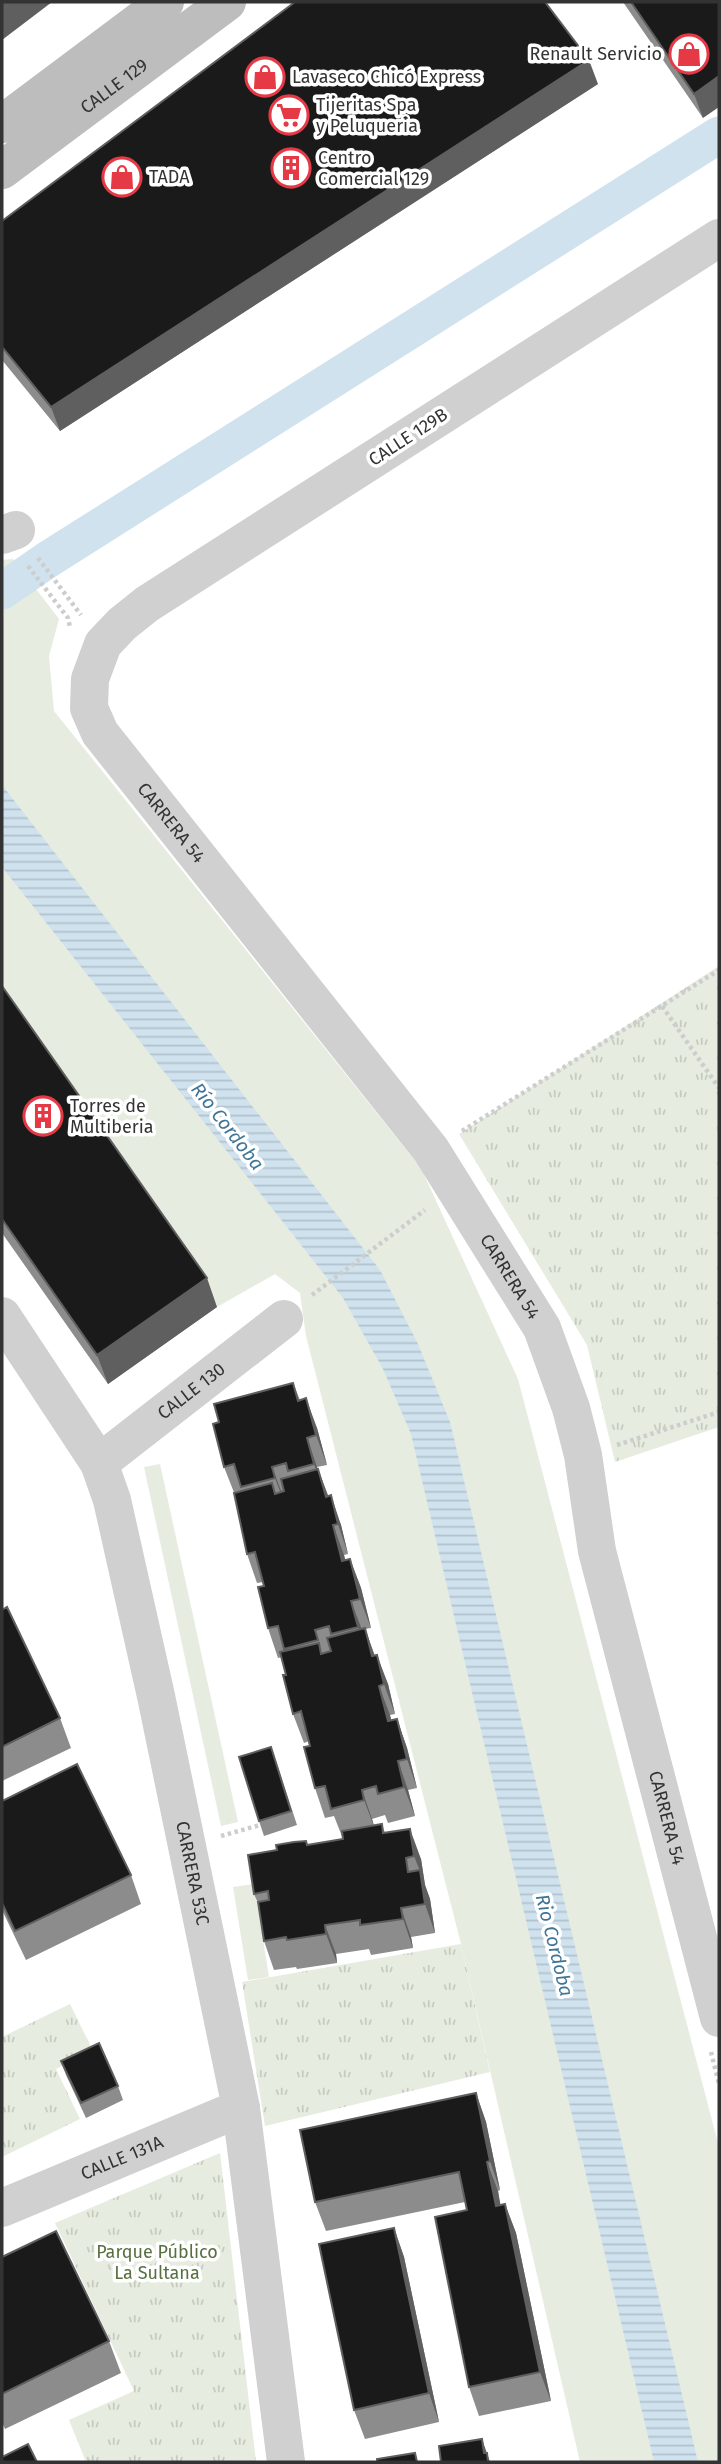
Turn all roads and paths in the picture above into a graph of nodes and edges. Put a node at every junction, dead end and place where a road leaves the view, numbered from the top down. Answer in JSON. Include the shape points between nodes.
{"nodes":[{"id":1,"x":165,"y":2,"type":"edge"},
{"id":2,"x":227,"y":2,"type":"edge"},
{"id":3,"x":2,"y":124,"type":"edge"},
{"id":4,"x":2,"y":170,"type":"edge"},
{"id":5,"x":719,"y":238,"type":"edge"},
{"id":6,"x":17,"y":542,"type":"edge"},
{"id":7,"x":77,"y":610,"type":"dead end"},
{"id":8,"x":85,"y":639,"type":"junction"},
{"id":9,"x":719,"y":970,"type":"edge"},
{"id":10,"x":662,"y":1006,"type":"junction"},
{"id":11,"x":719,"y":1088,"type":"edge"},
{"id":12,"x":431,"y":1150,"type":"junction"},
{"id":13,"x":396,"y":1232,"type":"dead end"},
{"id":14,"x":298,"y":1307,"type":"joint"},
{"id":15,"x":2,"y":1316,"type":"edge"},
{"id":16,"x":719,"y":1412,"type":"edge"},
{"id":17,"x":583,"y":1455,"type":"junction"},
{"id":18,"x":99,"y":1463,"type":"junction"},
{"id":19,"x":714,"y":2033,"type":"edge"},
{"id":20,"x":719,"y":2084,"type":"edge"},
{"id":21,"x":241,"y":2108,"type":"junction"},
{"id":22,"x":2,"y":2208,"type":"edge"},
{"id":23,"x":286,"y":2462,"type":"edge"}],
"edges":[{"from":1,"to":3,"type":"main road"},
{"from":2,"to":4,"type":"main road","name":"CALLE 129"},
{"from":5,"to":8,"type":"street","name":"CALLE 129B","via":[[122,624]]},
{"from":6,"to":7,"type":"path"},
{"from":6,"to":8,"type":"path"},
{"from":8,"to":12,"type":"street","name":"CARRERA 54","via":[[89,708],[100,733]]},
{"from":9,"to":10,"type":"path"},
{"from":10,"to":11,"type":"path"},
{"from":10,"to":12,"type":"path"},
{"from":12,"to":17,"type":"street","name":"CARRERA 54","via":[[542,1328]]},
{"from":13,"to":14,"type":"path"},
{"from":14,"to":18,"type":"street","name":"CALLE 130"},
{"from":15,"to":18,"type":"street","name":"CARRERA 53C"},
{"from":16,"to":17,"type":"path"},
{"from":17,"to":19,"type":"street","name":"CARRERA 54","via":[[597,1551]]},
{"from":18,"to":21,"type":"street","name":"CARRERA 53C","via":[[112,1500],[156,1696]]},
{"from":19,"to":20,"type":"path"},
{"from":21,"to":22,"type":"street","name":"CALLE 131A"},
{"from":21,"to":23,"type":"street","name":"CARRERA 53C"}]}
